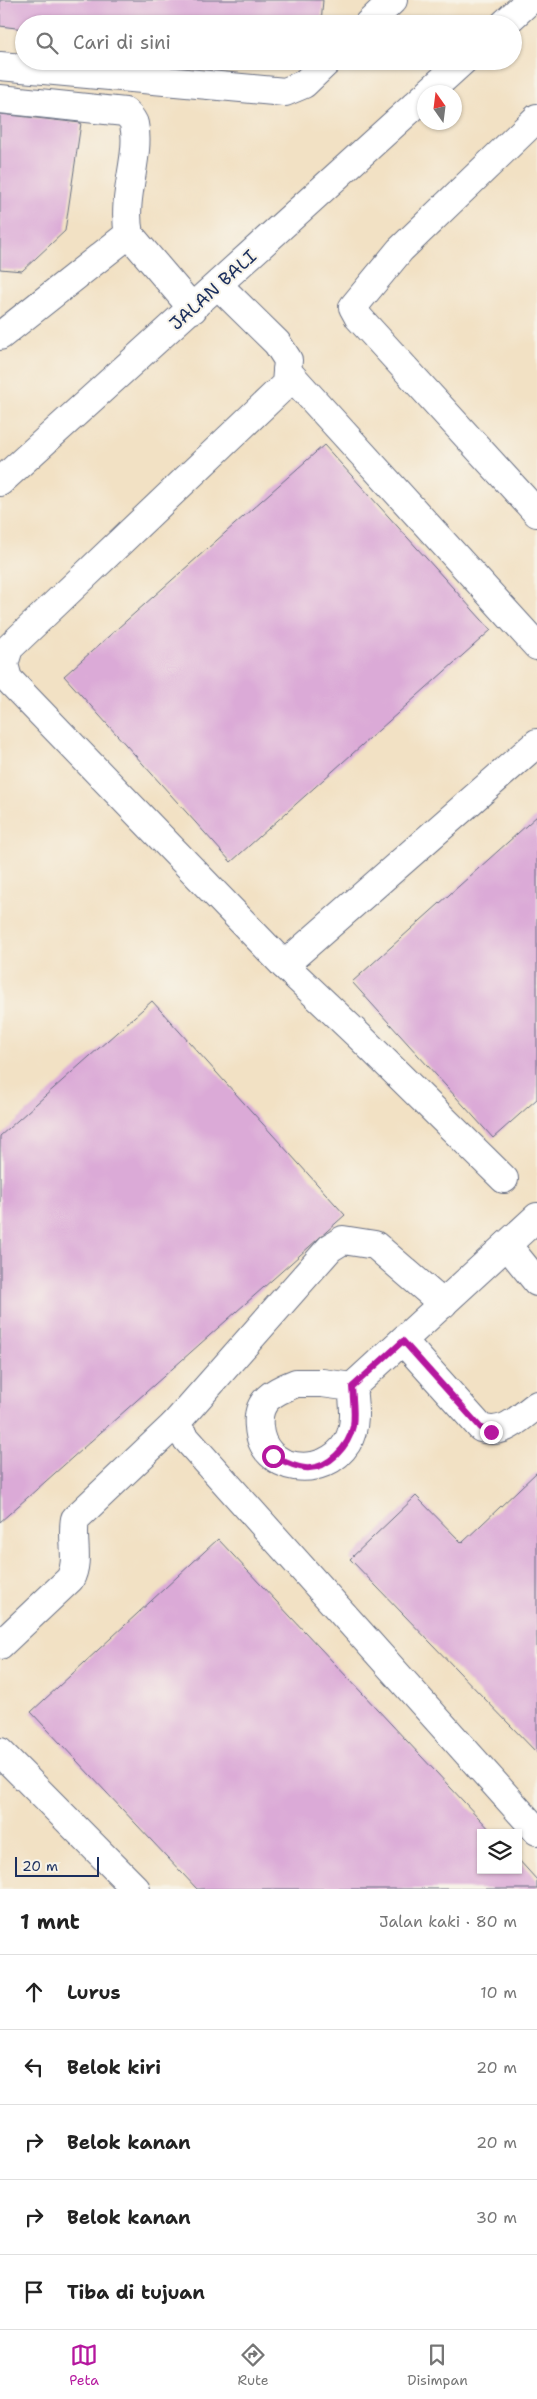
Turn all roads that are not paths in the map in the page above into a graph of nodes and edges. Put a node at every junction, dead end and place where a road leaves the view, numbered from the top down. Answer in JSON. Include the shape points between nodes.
{"nodes":[{"id":1,"x":393,"y":0,"type":"edge"},
{"id":2,"x":530,"y":0,"type":"edge"},
{"id":3,"x":377,"y":15,"type":"edge"},
{"id":4,"x":514,"y":15,"type":"edge"},
{"id":5,"x":0,"y":66,"type":"edge"},
{"id":6,"x":15,"y":67,"type":"edge"},
{"id":7,"x":44,"y":70,"type":"edge"},
{"id":8,"x":319,"y":70,"type":"edge"},
{"id":9,"x":453,"y":70,"type":"edge"},
{"id":10,"x":437,"y":85,"type":"edge"},
{"id":11,"x":0,"y":99,"type":"edge"},
{"id":12,"x":417,"y":103,"type":"edge"},
{"id":13,"x":537,"y":118,"type":"edge"},
{"id":14,"x":129,"y":234,"type":"junction"},
{"id":15,"x":219,"y":286,"type":"junction"},
{"id":16,"x":193,"y":309,"type":"junction"},
{"id":17,"x":0,"y":336,"type":"edge"},
{"id":18,"x":287,"y":371,"type":"junction"},
{"id":19,"x":0,"y":482,"type":"edge"},
{"id":20,"x":537,"y":512,"type":"edge"},
{"id":21,"x":537,"y":646,"type":"edge"},
{"id":22,"x":537,"y":743,"type":"edge"},
{"id":23,"x":284,"y":965,"type":"junction"},
{"id":24,"x":504,"y":1179,"type":"dead end"},
{"id":25,"x":537,"y":1217,"type":"edge"},
{"id":26,"x":507,"y":1245,"type":"junction"},
{"id":27,"x":537,"y":1282,"type":"edge"},
{"id":28,"x":443,"y":1304,"type":"junction"},
{"id":29,"x":403,"y":1341,"type":"junction"},
{"id":30,"x":352,"y":1387,"type":"dead end"},
{"id":31,"x":537,"y":1405,"type":"edge"},
{"id":32,"x":174,"y":1425,"type":"junction"},
{"id":33,"x":0,"y":1645,"type":"edge"},
{"id":34,"x":0,"y":1752,"type":"edge"},
{"id":35,"x":537,"y":1831,"type":"edge"},
{"id":36,"x":136,"y":1889,"type":"edge"}],
"edges":[{"from":1,"to":3,"type":"street"},
{"from":2,"to":4,"type":"street"},
{"from":5,"to":6,"type":"street"},
{"from":7,"to":8,"type":"street","via":[[285,92],[304,84]]},
{"from":9,"to":10,"type":"street"},
{"from":11,"to":14,"type":"street","via":[[125,112],[134,122],[135,138],[126,218]]},
{"from":12,"to":15,"type":"street","name":"JALAN BALI"},
{"from":13,"to":20,"type":"street","via":[[400,250],[353,306],[359,318]]},
{"from":14,"to":16,"type":"street"},
{"from":14,"to":17,"type":"street"},
{"from":15,"to":16,"type":"street","name":"JALAN BALI"},
{"from":15,"to":18,"type":"street","via":[[277,343],[288,360]]},
{"from":16,"to":19,"type":"street","name":"JALAN BALI"},
{"from":18,"to":21,"type":"street"},
{"from":18,"to":23,"type":"street","via":[[286,384],[9,648],[4,664],[8,678]]},
{"from":22,"to":23,"type":"street"},
{"from":23,"to":24,"type":"street"},
{"from":25,"to":26,"type":"street"},
{"from":26,"to":27,"type":"street"},
{"from":26,"to":28,"type":"street"},
{"from":28,"to":29,"type":"street"},
{"from":28,"to":32,"type":"street","via":[[375,1245],[343,1240],[325,1253]]},
{"from":29,"to":30,"type":"street"},
{"from":29,"to":31,"type":"street","via":[[481,1428],[491,1432],[503,1430]]},
{"from":32,"to":33,"type":"street","via":[[75,1519],[75,1570],[70,1579]]},
{"from":32,"to":35,"type":"street"},
{"from":34,"to":36,"type":"street"}]}
